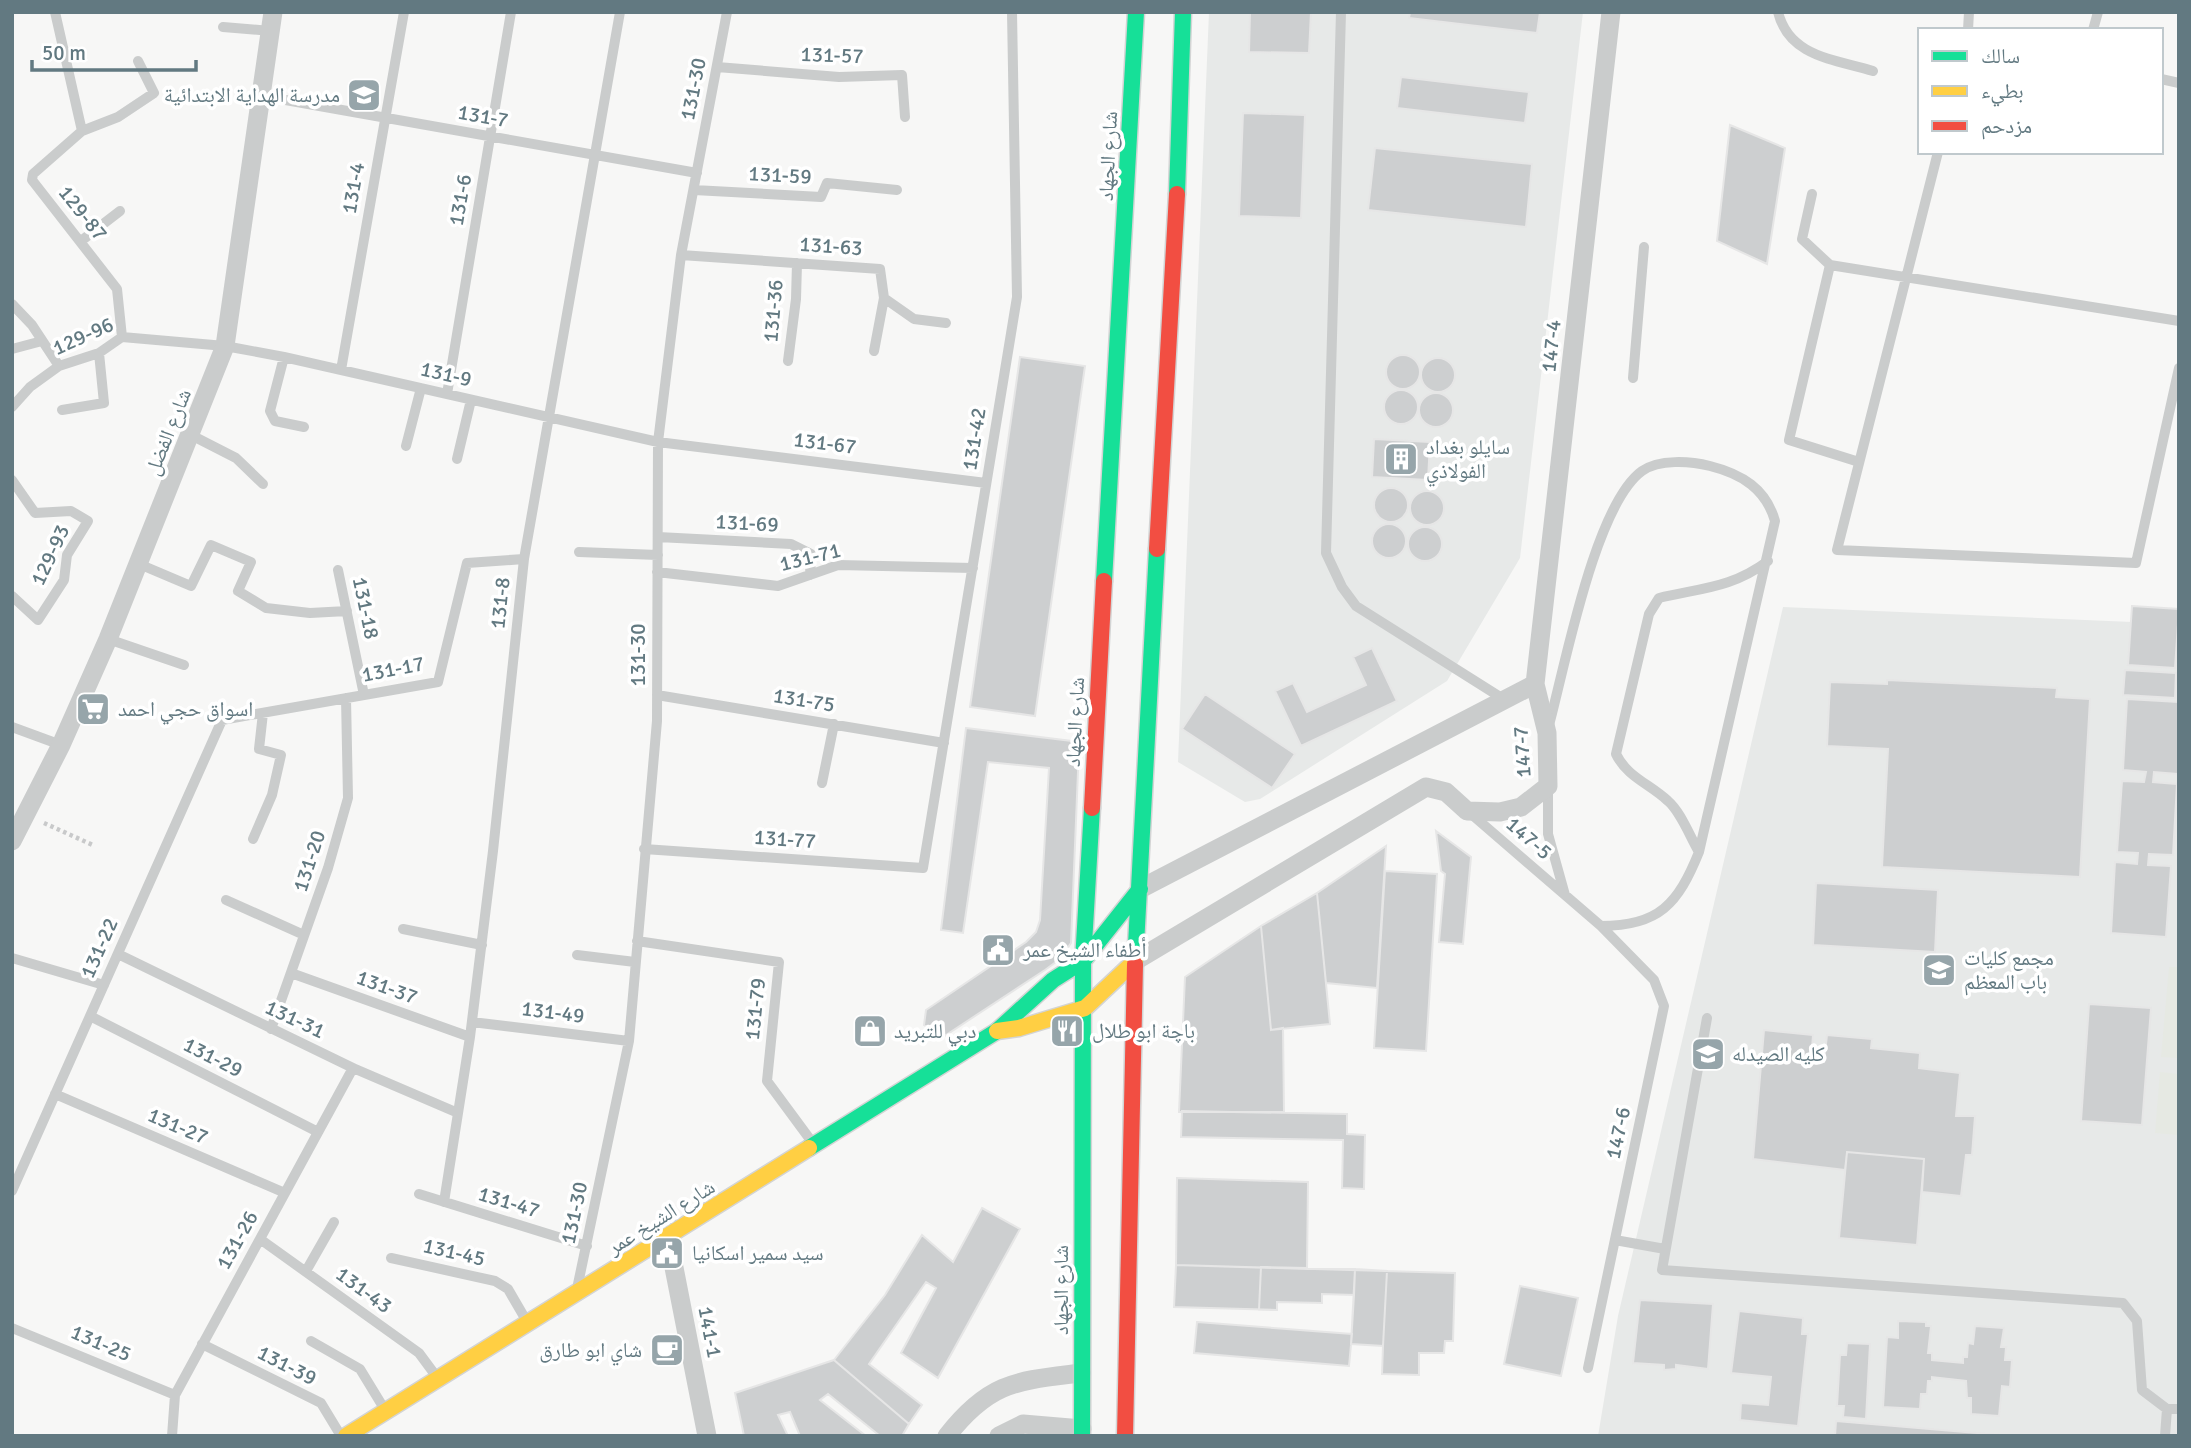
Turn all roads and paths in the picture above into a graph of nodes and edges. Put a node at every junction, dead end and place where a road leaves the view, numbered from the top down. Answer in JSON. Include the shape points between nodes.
{"nodes":[{"id":1,"x":55,"y":12,"type":"edge"},
{"id":2,"x":404,"y":12,"type":"edge"},
{"id":3,"x":511,"y":12,"type":"edge"},
{"id":4,"x":621,"y":12,"type":"edge"},
{"id":5,"x":727,"y":12,"type":"edge"},
{"id":6,"x":1012,"y":12,"type":"edge"},
{"id":7,"x":1136,"y":12,"type":"edge"},
{"id":8,"x":1183,"y":12,"type":"edge"},
{"id":9,"x":1341,"y":12,"type":"edge"},
{"id":10,"x":1611,"y":12,"type":"edge"},
{"id":11,"x":1778,"y":12,"type":"edge"},
{"id":12,"x":272,"y":22,"type":"edge"},
{"id":13,"x":223,"y":27,"type":"dead end"},
{"id":14,"x":138,"y":61,"type":"dead end"},
{"id":15,"x":717,"y":67,"type":"junction"},
{"id":16,"x":1873,"y":71,"type":"dead end"},
{"id":17,"x":263,"y":96,"type":"junction"},
{"id":18,"x":905,"y":117,"type":"dead end"},
{"id":19,"x":385,"y":118,"type":"junction"},
{"id":20,"x":82,"y":131,"type":"junction"},
{"id":21,"x":490,"y":136,"type":"junction"},
{"id":22,"x":1937,"y":154,"type":"edge"},
{"id":23,"x":595,"y":155,"type":"junction"},
{"id":24,"x":697,"y":173,"type":"junction"},
{"id":25,"x":694,"y":190,"type":"junction"},
{"id":26,"x":897,"y":190,"type":"dead end"},
{"id":27,"x":1812,"y":194,"type":"dead end"},
{"id":28,"x":120,"y":211,"type":"dead end"},
{"id":29,"x":81,"y":241,"type":"junction"},
{"id":30,"x":1644,"y":247,"type":"dead end"},
{"id":31,"x":681,"y":255,"type":"junction"},
{"id":32,"x":797,"y":263,"type":"junction"},
{"id":33,"x":1830,"y":265,"type":"junction"},
{"id":34,"x":1906,"y":277,"type":"junction"},
{"id":35,"x":884,"y":298,"type":"junction"},
{"id":36,"x":12,"y":304,"type":"edge"},
{"id":37,"x":2179,"y":321,"type":"edge"},
{"id":38,"x":946,"y":323,"type":"dead end"},
{"id":39,"x":122,"y":337,"type":"junction"},
{"id":40,"x":43,"y":341,"type":"junction"},
{"id":41,"x":225,"y":346,"type":"junction"},
{"id":42,"x":12,"y":349,"type":"edge"},
{"id":43,"x":874,"y":351,"type":"dead end"},
{"id":44,"x":99,"y":353,"type":"junction"},
{"id":45,"x":284,"y":357,"type":"junction"},
{"id":46,"x":788,"y":361,"type":"dead end"},
{"id":47,"x":59,"y":366,"type":"junction"},
{"id":48,"x":2179,"y":368,"type":"edge"},
{"id":49,"x":341,"y":370,"type":"junction"},
{"id":50,"x":1633,"y":378,"type":"dead end"},
{"id":51,"x":421,"y":388,"type":"junction"},
{"id":52,"x":447,"y":394,"type":"junction"},
{"id":53,"x":471,"y":400,"type":"junction"},
{"id":54,"x":12,"y":407,"type":"edge"},
{"id":55,"x":62,"y":410,"type":"dead end"},
{"id":56,"x":548,"y":417,"type":"junction"},
{"id":57,"x":304,"y":427,"type":"dead end"},
{"id":58,"x":191,"y":435,"type":"junction"},
{"id":59,"x":658,"y":442,"type":"junction"},
{"id":60,"x":407,"y":446,"type":"dead end"},
{"id":61,"x":457,"y":459,"type":"dead end"},
{"id":62,"x":1859,"y":462,"type":"junction"},
{"id":63,"x":12,"y":480,"type":"edge"},
{"id":64,"x":986,"y":483,"type":"junction"},
{"id":65,"x":263,"y":484,"type":"dead end"},
{"id":66,"x":657,"y":537,"type":"junction"},
{"id":67,"x":579,"y":552,"type":"dead end"},
{"id":68,"x":658,"y":555,"type":"junction"},
{"id":69,"x":524,"y":559,"type":"junction"},
{"id":70,"x":1768,"y":561,"type":"junction"},
{"id":71,"x":139,"y":564,"type":"junction"},
{"id":72,"x":973,"y":568,"type":"junction"},
{"id":73,"x":338,"y":570,"type":"dead end"},
{"id":74,"x":657,"y":572,"type":"junction"},
{"id":75,"x":810,"y":575,"type":"junction"},
{"id":76,"x":12,"y":596,"type":"edge"},
{"id":77,"x":346,"y":611,"type":"junction"},
{"id":78,"x":108,"y":639,"type":"junction"},
{"id":79,"x":184,"y":665,"type":"dead end"},
{"id":80,"x":1535,"y":684,"type":"junction"},
{"id":81,"x":364,"y":695,"type":"junction"},
{"id":82,"x":657,"y":695,"type":"junction"},
{"id":83,"x":346,"y":698,"type":"junction"},
{"id":84,"x":1505,"y":700,"type":"junction"},
{"id":85,"x":263,"y":713,"type":"junction"},
{"id":86,"x":222,"y":720,"type":"joint"},
{"id":87,"x":834,"y":724,"type":"junction"},
{"id":88,"x":12,"y":727,"type":"edge"},
{"id":89,"x":1547,"y":733,"type":"junction"},
{"id":90,"x":944,"y":743,"type":"junction"},
{"id":91,"x":61,"y":745,"type":"junction"},
{"id":92,"x":822,"y":783,"type":"dead end"},
{"id":93,"x":1548,"y":786,"type":"junction"},
{"id":94,"x":1467,"y":811,"type":"junction"},
{"id":95,"x":27,"y":816,"type":"junction"},
{"id":96,"x":253,"y":839,"type":"dead end"},
{"id":97,"x":12,"y":841,"type":"edge"},
{"id":98,"x":95,"y":846,"type":"dead end"},
{"id":99,"x":644,"y":849,"type":"junction"},
{"id":100,"x":1699,"y":852,"type":"junction"},
{"id":101,"x":923,"y":868,"type":"joint"},
{"id":102,"x":1140,"y":889,"type":"junction"},
{"id":103,"x":1565,"y":895,"type":"junction"},
{"id":104,"x":226,"y":900,"type":"dead end"},
{"id":105,"x":1601,"y":926,"type":"junction"},
{"id":106,"x":403,"y":929,"type":"dead end"},
{"id":107,"x":304,"y":935,"type":"junction"},
{"id":108,"x":636,"y":941,"type":"junction"},
{"id":109,"x":482,"y":945,"type":"junction"},
{"id":110,"x":118,"y":954,"type":"junction"},
{"id":111,"x":578,"y":955,"type":"dead end"},
{"id":112,"x":12,"y":958,"type":"edge"},
{"id":113,"x":1083,"y":961,"type":"junction"},
{"id":114,"x":1135,"y":961,"type":"junction"},
{"id":115,"x":635,"y":962,"type":"junction"},
{"id":116,"x":291,"y":973,"type":"junction"},
{"id":117,"x":104,"y":985,"type":"junction"},
{"id":118,"x":1084,"y":1008,"type":"junction"},
{"id":119,"x":90,"y":1016,"type":"junction"},
{"id":120,"x":1707,"y":1018,"type":"dead end"},
{"id":121,"x":472,"y":1022,"type":"junction"},
{"id":122,"x":271,"y":1029,"type":"junction"},
{"id":123,"x":997,"y":1031,"type":"junction"},
{"id":124,"x":470,"y":1037,"type":"junction"},
{"id":125,"x":629,"y":1041,"type":"junction"},
{"id":126,"x":353,"y":1068,"type":"junction"},
{"id":127,"x":55,"y":1094,"type":"junction"},
{"id":128,"x":458,"y":1113,"type":"junction"},
{"id":129,"x":318,"y":1132,"type":"junction"},
{"id":130,"x":815,"y":1145,"type":"junction"},
{"id":131,"x":12,"y":1191,"type":"edge"},
{"id":132,"x":285,"y":1193,"type":"junction"},
{"id":133,"x":419,"y":1194,"type":"dead end"},
{"id":134,"x":444,"y":1202,"type":"junction"},
{"id":135,"x":334,"y":1222,"type":"dead end"},
{"id":136,"x":668,"y":1237,"type":"junction"},
{"id":137,"x":260,"y":1239,"type":"junction"},
{"id":138,"x":1615,"y":1240,"type":"junction"},
{"id":139,"x":587,"y":1246,"type":"junction"},
{"id":140,"x":1665,"y":1249,"type":"junction"},
{"id":141,"x":391,"y":1258,"type":"dead end"},
{"id":142,"x":306,"y":1271,"type":"junction"},
{"id":143,"x":575,"y":1296,"type":"junction"},
{"id":144,"x":529,"y":1324,"type":"junction"},
{"id":145,"x":12,"y":1328,"type":"edge"},
{"id":146,"x":311,"y":1341,"type":"dead end"},
{"id":147,"x":202,"y":1344,"type":"junction"},
{"id":148,"x":1588,"y":1368,"type":"dead end"},
{"id":149,"x":1081,"y":1373,"type":"junction"},
{"id":150,"x":439,"y":1379,"type":"junction"},
{"id":151,"x":174,"y":1395,"type":"junction"},
{"id":152,"x":2167,"y":1409,"type":"junction"},
{"id":153,"x":2179,"y":1409,"type":"edge"},
{"id":154,"x":386,"y":1412,"type":"junction"},
{"id":155,"x":1082,"y":1432,"type":"edge"},
{"id":156,"x":172,"y":1436,"type":"edge"},
{"id":157,"x":344,"y":1436,"type":"edge"},
{"id":158,"x":708,"y":1436,"type":"edge"},
{"id":159,"x":947,"y":1436,"type":"edge"},
{"id":160,"x":999,"y":1436,"type":"edge"},
{"id":161,"x":1125,"y":1436,"type":"edge"},
{"id":162,"x":2165,"y":1436,"type":"edge"}],
"edges":[{"from":1,"to":20,"type":"lane"},
{"from":2,"to":19,"type":"lane","name":"131-4"},
{"from":3,"to":21,"type":"lane","name":"131-6"},
{"from":4,"to":23,"type":"lane","name":"131-8"},
{"from":5,"to":15,"type":"lane","name":"131-30"},
{"from":6,"to":64,"type":"lane","name":"131-42","via":[[1017,297]]},
{"from":7,"to":113,"type":"main road","name":"شارع الجهاد"},
{"from":8,"to":102,"type":"main road"},
{"from":9,"to":84,"type":"lane","via":[[1326,553],[1356,606]]},
{"from":10,"to":80,"type":"street","name":"147-4"},
{"from":11,"to":16,"type":"lane","via":[[1782,29],[1799,48]]},
{"from":12,"to":13,"type":"lane"},
{"from":12,"to":17,"type":"street","name":"شارع الفضل"},
{"from":14,"to":20,"type":"lane","via":[[153,93],[118,117]]},
{"from":15,"to":18,"type":"lane","name":"131-57","via":[[839,77],[902,75]]},
{"from":15,"to":24,"type":"lane","name":"131-30"},
{"from":17,"to":19,"type":"lane","name":"131-7"},
{"from":17,"to":41,"type":"street","name":"شارع الفضل"},
{"from":19,"to":21,"type":"lane","name":"131-7"},
{"from":19,"to":49,"type":"lane","name":"131-4"},
{"from":20,"to":29,"type":"lane","name":"129-87","via":[[33,174],[32,180]]},
{"from":21,"to":23,"type":"lane","name":"131-7"},
{"from":21,"to":52,"type":"lane","name":"131-6"},
{"from":22,"to":34,"type":"lane"},
{"from":23,"to":24,"type":"lane","name":"131-7"},
{"from":23,"to":56,"type":"lane","name":"131-8"},
{"from":24,"to":25,"type":"lane","name":"131-30"},
{"from":25,"to":26,"type":"lane","name":"131-59","via":[[821,197],[827,183]]},
{"from":25,"to":31,"type":"lane","name":"131-30"},
{"from":27,"to":33,"type":"lane","via":[[1802,239]]},
{"from":28,"to":29,"type":"lane"},
{"from":29,"to":39,"type":"lane","name":"129-87","via":[[117,289]]},
{"from":30,"to":50,"type":"lane"},
{"from":31,"to":32,"type":"lane","name":"131-63"},
{"from":31,"to":59,"type":"lane","name":"131-30"},
{"from":32,"to":35,"type":"lane","name":"131-63","via":[[880,269]]},
{"from":32,"to":46,"type":"lane","name":"131-36"},
{"from":33,"to":34,"type":"lane"},
{"from":33,"to":62,"type":"lane","via":[[1789,440]]},
{"from":34,"to":37,"type":"lane"},
{"from":34,"to":62,"type":"lane"},
{"from":35,"to":38,"type":"lane","via":[[914,319]]},
{"from":35,"to":43,"type":"lane"},
{"from":36,"to":40,"type":"lane"},
{"from":39,"to":41,"type":"lane","name":"129-96"},
{"from":39,"to":44,"type":"lane","name":"129-96"},
{"from":40,"to":42,"type":"lane"},
{"from":40,"to":47,"type":"lane"},
{"from":41,"to":45,"type":"lane","name":"131-9"},
{"from":41,"to":58,"type":"street","name":"شارع الفضل"},
{"from":44,"to":47,"type":"lane","name":"129-96"},
{"from":44,"to":55,"type":"lane","via":[[104,403]]},
{"from":45,"to":49,"type":"lane","name":"131-9"},
{"from":45,"to":57,"type":"lane","via":[[270,411],[275,421]]},
{"from":47,"to":54,"type":"lane","name":"129-96"},
{"from":48,"to":62,"type":"lane","via":[[2136,563],[1837,550]]},
{"from":49,"to":51,"type":"lane","name":"131-9"},
{"from":51,"to":52,"type":"lane","name":"131-9"},
{"from":51,"to":60,"type":"lane"},
{"from":52,"to":53,"type":"lane","name":"131-9"},
{"from":53,"to":56,"type":"lane","name":"131-9"},
{"from":53,"to":61,"type":"lane"},
{"from":56,"to":59,"type":"lane","name":"131-9"},
{"from":56,"to":69,"type":"lane","name":"131-8"},
{"from":58,"to":65,"type":"lane","via":[[236,458]]},
{"from":58,"to":71,"type":"street","name":"شارع الفضل"},
{"from":59,"to":64,"type":"lane","name":"131-67"},
{"from":59,"to":66,"type":"lane","name":"131-30"},
{"from":63,"to":76,"type":"lane","name":"129-93","via":[[35,513],[71,511],[88,521],[67,555],[64,580],[38,620]]},
{"from":64,"to":72,"type":"lane","name":"131-42"},
{"from":66,"to":68,"type":"lane","name":"131-30"},
{"from":66,"to":75,"type":"lane","name":"131-69","via":[[790,544],[811,554]]},
{"from":67,"to":68,"type":"lane"},
{"from":68,"to":74,"type":"lane","name":"131-30"},
{"from":69,"to":81,"type":"lane","name":"131-17","via":[[467,563],[438,682]]},
{"from":69,"to":109,"type":"lane","name":"131-8"},
{"from":70,"to":89,"type":"lane","via":[[1776,521],[1765,496],[1751,483],[1698,464],[1663,463],[1643,470],[1623,489],[1600,537]]},
{"from":70,"to":100,"type":"lane"},
{"from":70,"to":100,"type":"lane","via":[[1726,585],[1659,598],[1649,614],[1616,754],[1636,779],[1670,802]]},
{"from":71,"to":77,"type":"lane","via":[[191,586],[211,545],[251,562],[238,591],[266,608]]},
{"from":71,"to":78,"type":"street","name":"شارع الفضل"},
{"from":72,"to":75,"type":"lane","name":"131-71","via":[[838,565]]},
{"from":72,"to":90,"type":"lane","name":"131-42"},
{"from":73,"to":77,"type":"lane","name":"131-18"},
{"from":74,"to":75,"type":"lane","name":"131-71","via":[[778,586]]},
{"from":74,"to":82,"type":"lane","name":"131-30"},
{"from":77,"to":81,"type":"lane","name":"131-18"},
{"from":78,"to":79,"type":"lane"},
{"from":78,"to":91,"type":"street","name":"شارع الفضل"},
{"from":80,"to":84,"type":"street","name":"147-7"},
{"from":80,"to":89,"type":"street","name":"147-7"},
{"from":81,"to":83,"type":"lane","name":"131-17"},
{"from":82,"to":87,"type":"lane","name":"131-75"},
{"from":82,"to":99,"type":"lane","name":"131-30"},
{"from":83,"to":85,"type":"lane","name":"131-17"},
{"from":83,"to":107,"type":"lane","name":"131-20","via":[[348,798]]},
{"from":84,"to":102,"type":"street","name":"147-7"},
{"from":85,"to":86,"type":"lane","name":"131-17"},
{"from":85,"to":96,"type":"lane","via":[[259,749],[281,755],[272,795]]},
{"from":86,"to":110,"type":"lane","name":"131-22"},
{"from":87,"to":90,"type":"lane","name":"131-75"},
{"from":87,"to":92,"type":"lane"},
{"from":88,"to":91,"type":"lane"},
{"from":89,"to":93,"type":"street","name":"147-7"},
{"from":90,"to":101,"type":"lane","name":"131-42"},
{"from":91,"to":95,"type":"street","name":"شارع الفضل"},
{"from":93,"to":94,"type":"street","name":"147-7","via":[[1521,807]]},
{"from":93,"to":103,"type":"lane","name":"147-5","via":[[1548,834]]},
{"from":94,"to":103,"type":"lane","name":"147-5"},
{"from":94,"to":114,"type":"street","via":[[1446,792],[1426,788]]},
{"from":95,"to":97,"type":"street","name":"شارع الفضل"},
{"from":95,"to":98,"type":"path"},
{"from":99,"to":101,"type":"lane","name":"131-77"},
{"from":99,"to":108,"type":"lane","name":"131-30"},
{"from":100,"to":105,"type":"lane","via":[[1671,903],[1632,926]]},
{"from":102,"to":113,"type":"main road","name":"شارع الشيخ عمر"},
{"from":102,"to":114,"type":"main road"},
{"from":103,"to":105,"type":"lane","name":"147-5"},
{"from":104,"to":107,"type":"lane"},
{"from":105,"to":138,"type":"lane","name":"147-6","via":[[1654,980],[1664,1006]]},
{"from":106,"to":109,"type":"lane"},
{"from":107,"to":116,"type":"lane","name":"131-20"},
{"from":108,"to":115,"type":"lane","name":"131-30"},
{"from":108,"to":130,"type":"lane","name":"131-79","via":[[779,962],[767,1081]]},
{"from":109,"to":121,"type":"lane","name":"131-8"},
{"from":110,"to":117,"type":"lane","name":"131-22"},
{"from":110,"to":122,"type":"lane","name":"131-31"},
{"from":111,"to":115,"type":"lane"},
{"from":112,"to":117,"type":"lane"},
{"from":113,"to":118,"type":"main road","name":"شارع الجهاد"},
{"from":113,"to":123,"type":"main road","name":"شارع الشيخ عمر","via":[[1053,980]]},
{"from":114,"to":118,"type":"main road","name":"شارع الشيخ عمر"},
{"from":114,"to":161,"type":"main road"},
{"from":115,"to":125,"type":"lane","name":"131-30"},
{"from":116,"to":122,"type":"lane","name":"131-20"},
{"from":116,"to":124,"type":"lane","name":"131-37"},
{"from":117,"to":119,"type":"lane","name":"131-22"},
{"from":118,"to":123,"type":"main road","name":"شارع الشيخ عمر"},
{"from":118,"to":149,"type":"main road","name":"شارع الجهاد"},
{"from":119,"to":127,"type":"lane","name":"131-22"},
{"from":119,"to":129,"type":"lane","name":"131-29"},
{"from":120,"to":140,"type":"lane"},
{"from":121,"to":124,"type":"lane","name":"131-8"},
{"from":121,"to":125,"type":"lane","name":"131-49"},
{"from":122,"to":126,"type":"lane","name":"131-31"},
{"from":123,"to":130,"type":"main road","name":"شارع الشيخ عمر"},
{"from":124,"to":128,"type":"lane","name":"131-8"},
{"from":125,"to":139,"type":"lane","name":"131-30"},
{"from":126,"to":128,"type":"lane","name":"131-31"},
{"from":126,"to":129,"type":"lane","name":"131-26"},
{"from":127,"to":131,"type":"lane","name":"131-22"},
{"from":127,"to":132,"type":"lane","name":"131-27"},
{"from":128,"to":134,"type":"lane","name":"131-8"},
{"from":129,"to":132,"type":"lane","name":"131-26"},
{"from":130,"to":136,"type":"main road","name":"شارع الشيخ عمر"},
{"from":132,"to":137,"type":"lane","name":"131-26"},
{"from":133,"to":134,"type":"lane","name":"131-47"},
{"from":134,"to":139,"type":"lane","name":"131-47"},
{"from":135,"to":142,"type":"lane"},
{"from":136,"to":143,"type":"main road","name":"شارع الشيخ عمر"},
{"from":136,"to":158,"type":"street","name":"141-1"},
{"from":137,"to":142,"type":"lane","name":"131-43"},
{"from":137,"to":147,"type":"lane","name":"131-26"},
{"from":138,"to":140,"type":"lane"},
{"from":138,"to":148,"type":"lane","name":"147-6"},
{"from":139,"to":143,"type":"lane","name":"131-30"},
{"from":140,"to":152,"type":"lane","via":[[1661,1270],[2123,1303],[2137,1321],[2142,1390]]},
{"from":141,"to":144,"type":"lane","name":"131-45","via":[[495,1281],[508,1289]]},
{"from":142,"to":150,"type":"lane","name":"131-43","via":[[419,1353]]},
{"from":143,"to":144,"type":"main road","name":"شارع الشيخ عمر"},
{"from":144,"to":150,"type":"main road","name":"شارع الشيخ عمر"},
{"from":145,"to":151,"type":"lane","name":"131-25"},
{"from":146,"to":154,"type":"lane","via":[[360,1369]]},
{"from":147,"to":151,"type":"lane","name":"131-26"},
{"from":147,"to":157,"type":"lane","name":"131-39","via":[[321,1403]]},
{"from":149,"to":155,"type":"main road","name":"شارع الجهاد"},
{"from":149,"to":159,"type":"street","via":[[1018,1380],[989,1393],[965,1412]]},
{"from":150,"to":154,"type":"main road","name":"شارع الشيخ عمر"},
{"from":151,"to":156,"type":"lane","name":"131-26"},
{"from":152,"to":153,"type":"lane"},
{"from":152,"to":162,"type":"lane"},
{"from":154,"to":157,"type":"main road","name":"شارع الشيخ عمر"},
{"from":155,"to":160,"type":"street","via":[[1023,1424]]}]}
